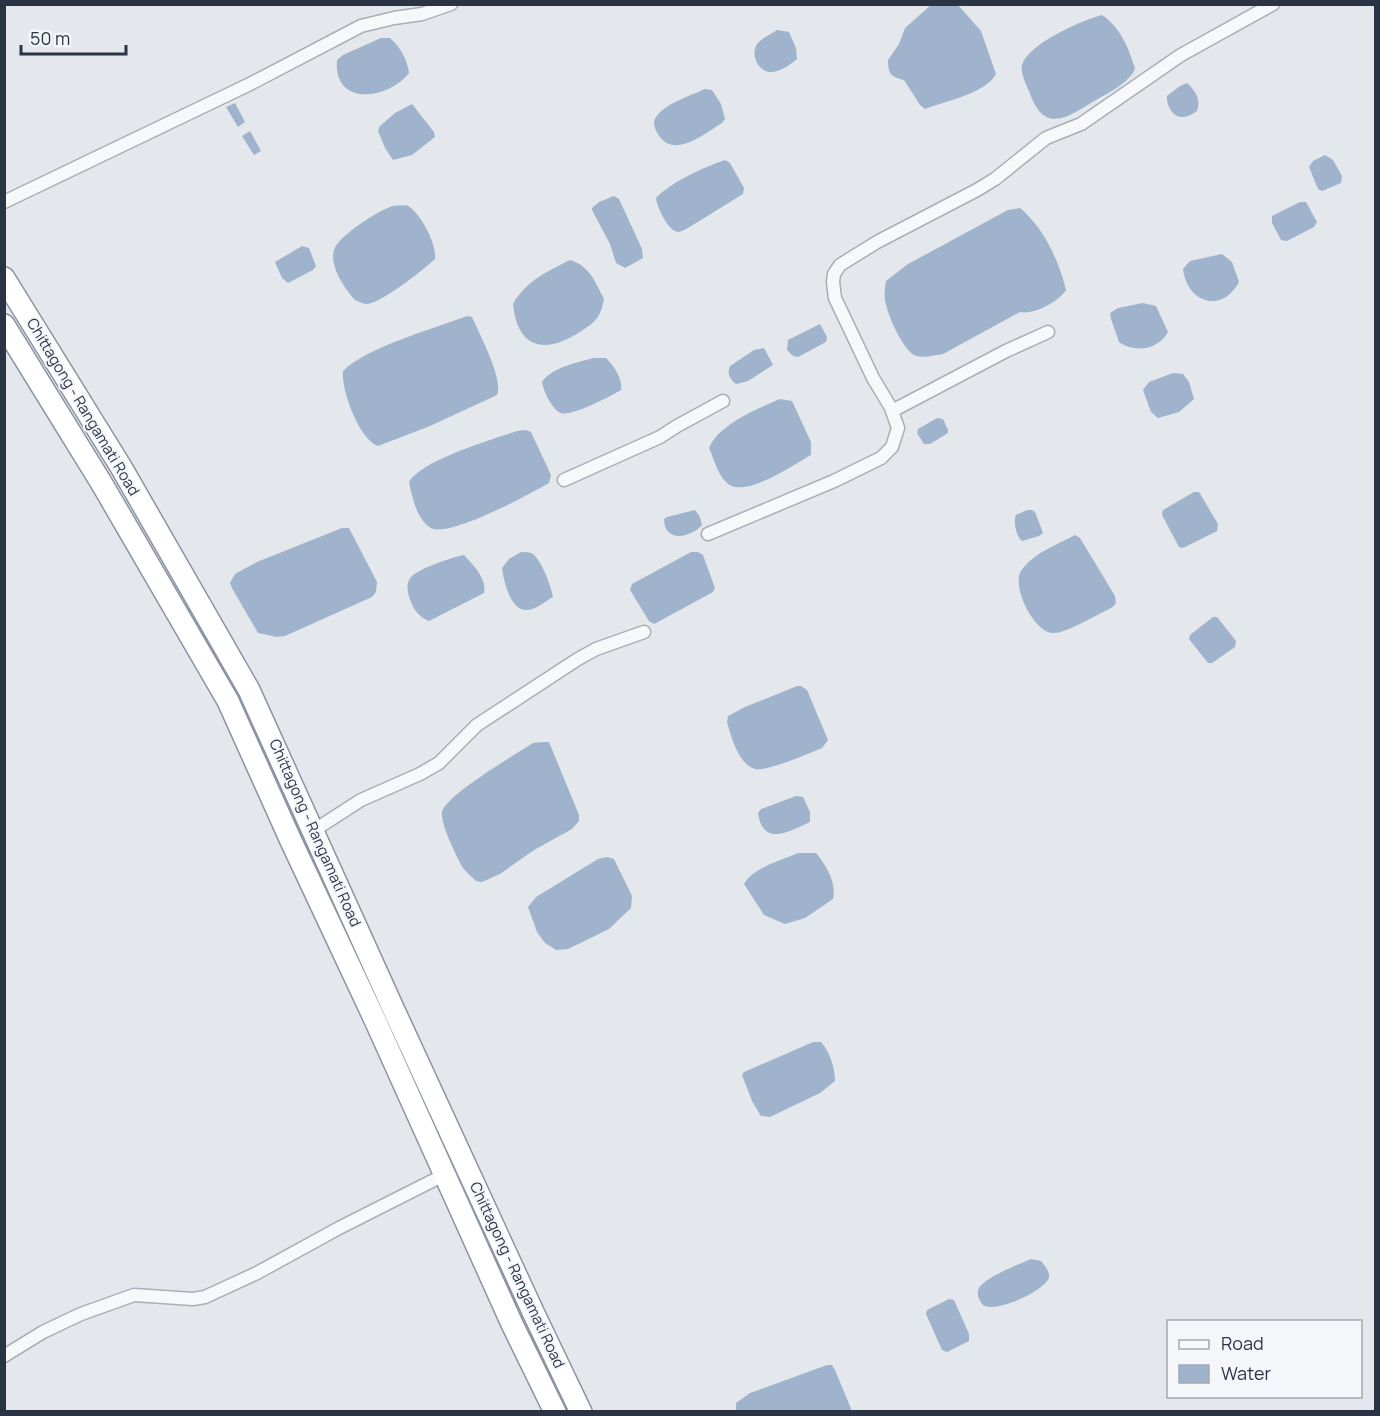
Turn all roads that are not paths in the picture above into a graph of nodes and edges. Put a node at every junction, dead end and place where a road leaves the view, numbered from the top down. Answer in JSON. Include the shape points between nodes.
{"nodes":[{"id":1,"x":451,"y":4,"type":"edge"},
{"id":2,"x":1273,"y":4,"type":"edge"},
{"id":3,"x":4,"y":202,"type":"edge"},
{"id":4,"x":4,"y":278,"type":"edge"},
{"id":5,"x":4,"y":325,"type":"edge"},
{"id":6,"x":1048,"y":332,"type":"dead end"},
{"id":7,"x":723,"y":401,"type":"dead end"},
{"id":8,"x":892,"y":411,"type":"junction"},
{"id":9,"x":564,"y":480,"type":"dead end"},
{"id":10,"x":708,"y":534,"type":"dead end"},
{"id":11,"x":644,"y":632,"type":"dead end"},
{"id":12,"x":313,"y":831,"type":"junction"},
{"id":13,"x":444,"y":1175,"type":"junction"},
{"id":14,"x":4,"y":1356,"type":"edge"},
{"id":15,"x":555,"y":1412,"type":"edge"},
{"id":16,"x":581,"y":1412,"type":"edge"}],
"edges":[{"from":1,"to":3,"type":"street","via":[[361,26]]},
{"from":2,"to":8,"type":"street","via":[[1181,55],[1081,124],[1046,138],[977,190],[840,265],[834,274],[835,298]]},
{"from":4,"to":12,"type":"highway","name":"Chittagong - Rangamati Road","via":[[121,467],[249,690]]},
{"from":5,"to":13,"type":"highway","name":"Chittagong - Rangamati Road","via":[[228,701]]},
{"from":6,"to":8,"type":"street"},
{"from":7,"to":9,"type":"street","via":[[660,437]]},
{"from":8,"to":10,"type":"street","via":[[898,428],[892,447],[881,458]]},
{"from":11,"to":12,"type":"street","via":[[578,659],[477,725],[439,763],[361,800]]},
{"from":12,"to":16,"type":"highway","name":"Chittagong - Rangamati Road"},
{"from":13,"to":14,"type":"street","via":[[205,1297],[134,1295],[42,1332]]},
{"from":13,"to":15,"type":"highway","name":"Chittagong - Rangamati Road"}]}
